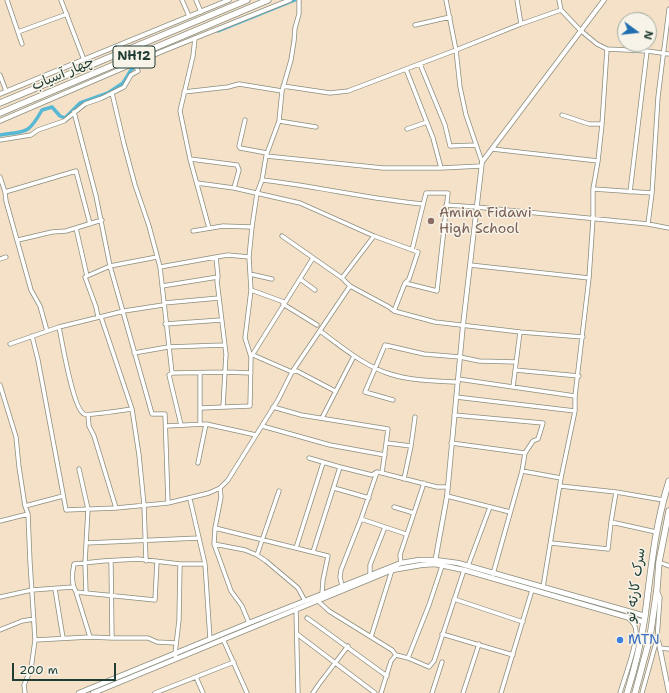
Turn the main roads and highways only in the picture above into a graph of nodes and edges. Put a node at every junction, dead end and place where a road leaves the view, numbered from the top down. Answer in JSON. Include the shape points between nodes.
{"nodes":[{"id":1,"x":247,"y":0,"type":"edge"},
{"id":2,"x":268,"y":0,"type":"edge"},
{"id":3,"x":88,"y":67,"type":"junction"},
{"id":4,"x":91,"y":75,"type":"junction"},
{"id":5,"x":0,"y":103,"type":"edge"},
{"id":6,"x":0,"y":113,"type":"edge"},
{"id":7,"x":669,"y":481,"type":"edge"},
{"id":8,"x":669,"y":511,"type":"edge"},
{"id":9,"x":435,"y":562,"type":"junction"},
{"id":10,"x":626,"y":614,"type":"junction"},
{"id":11,"x":644,"y":619,"type":"junction"},
{"id":12,"x":184,"y":652,"type":"junction"},
{"id":13,"x":176,"y":656,"type":"junction"},
{"id":14,"x":630,"y":684,"type":"junction"},
{"id":15,"x":636,"y":686,"type":"junction"},
{"id":16,"x":79,"y":693,"type":"edge"},
{"id":17,"x":93,"y":693,"type":"edge"},
{"id":18,"x":627,"y":693,"type":"edge"},
{"id":19,"x":635,"y":693,"type":"edge"}],
"edges":[{"from":1,"to":3,"type":"highway","name":"چهار آسیاب","number":"NH12"},
{"from":2,"to":4,"type":"highway","name":"چهار آسیاب","number":"NH12"},
{"from":3,"to":4,"type":"highway"},
{"from":3,"to":5,"type":"highway","name":"چهار آسیاب","number":"NH12"},
{"from":4,"to":6,"type":"highway","name":"چهار آسیاب","number":"NH12"},
{"from":7,"to":11,"type":"highway","name":"سرک کارته نو","via":[[656,532]]},
{"from":8,"to":15,"type":"highway","name":"سرک کارته نو","via":[[659,562],[650,637]]},
{"from":9,"to":10,"type":"main road","via":[[442,566]]},
{"from":9,"to":10,"type":"main road","via":[[468,566]]},
{"from":9,"to":12,"type":"main road","via":[[392,570],[223,639]]},
{"from":9,"to":12,"type":"main road","via":[[419,560],[401,563],[249,623]]},
{"from":10,"to":11,"type":"main road"},
{"from":11,"to":14,"type":"highway","name":"سرک کارته نو"},
{"from":12,"to":13,"type":"main road"},
{"from":13,"to":16,"type":"main road"},
{"from":13,"to":17,"type":"main road"},
{"from":14,"to":15,"type":"highway"},
{"from":14,"to":18,"type":"highway","name":"سرک کارته نو"},
{"from":15,"to":19,"type":"highway","name":"سرک کارته نو"}]}
